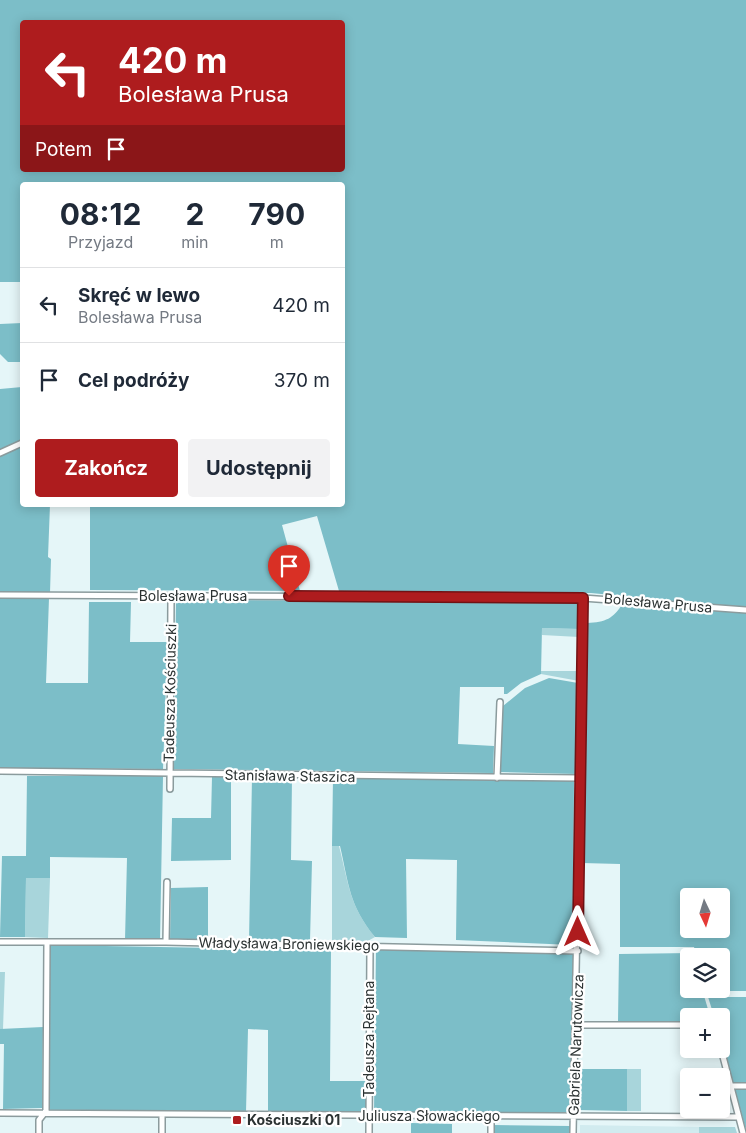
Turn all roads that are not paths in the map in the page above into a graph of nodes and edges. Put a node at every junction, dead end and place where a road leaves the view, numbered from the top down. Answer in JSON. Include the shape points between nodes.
{"nodes":[{"id":1,"x":20,"y":444,"type":"edge"},
{"id":2,"x":0,"y":453,"type":"edge"},
{"id":3,"x":0,"y":595,"type":"edge"},
{"id":4,"x":172,"y":597,"type":"junction"},
{"id":5,"x":583,"y":598,"type":"junction"},
{"id":6,"x":746,"y":610,"type":"edge"},
{"id":7,"x":500,"y":702,"type":"dead end"},
{"id":8,"x":0,"y":772,"type":"edge"},
{"id":9,"x":169,"y":774,"type":"junction"},
{"id":10,"x":497,"y":778,"type":"junction"},
{"id":11,"x":579,"y":778,"type":"junction"},
{"id":12,"x":170,"y":789,"type":"dead end"},
{"id":13,"x":167,"y":882,"type":"dead end"},
{"id":14,"x":0,"y":942,"type":"edge"},
{"id":15,"x":47,"y":942,"type":"junction"},
{"id":16,"x":166,"y":942,"type":"junction"},
{"id":17,"x":370,"y":946,"type":"junction"},
{"id":18,"x":578,"y":951,"type":"junction"},
{"id":19,"x":576,"y":1025,"type":"junction"},
{"id":20,"x":680,"y":1025,"type":"edge"},
{"id":21,"x":730,"y":1086,"type":"edge"},
{"id":22,"x":746,"y":1086,"type":"edge"},
{"id":23,"x":730,"y":1089,"type":"edge"},
{"id":24,"x":0,"y":1113,"type":"edge"},
{"id":25,"x":42,"y":1114,"type":"junction"},
{"id":26,"x":162,"y":1114,"type":"junction"},
{"id":27,"x":369,"y":1116,"type":"junction"},
{"id":28,"x":573,"y":1116,"type":"junction"},
{"id":29,"x":491,"y":1117,"type":"junction"},
{"id":30,"x":738,"y":1117,"type":"junction"},
{"id":31,"x":39,"y":1133,"type":"edge"},
{"id":32,"x":162,"y":1133,"type":"edge"},
{"id":33,"x":369,"y":1133,"type":"edge"},
{"id":34,"x":491,"y":1133,"type":"edge"},
{"id":35,"x":573,"y":1133,"type":"edge"},
{"id":36,"x":742,"y":1133,"type":"edge"}],
"edges":[{"from":1,"to":2,"type":"street"},
{"from":3,"to":4,"type":"street","name":"Bolesława Prusa"},
{"from":4,"to":5,"type":"street","name":"Bolesława Prusa"},
{"from":4,"to":9,"type":"street","name":"Tadeusza Kościuszki"},
{"from":5,"to":6,"type":"street","name":"Bolesława Prusa"},
{"from":5,"to":11,"type":"street","name":"Gabriela Narutowicza"},
{"from":7,"to":10,"type":"street"},
{"from":8,"to":9,"type":"street","name":"Stanisława Staszica"},
{"from":9,"to":10,"type":"street","name":"Stanisława Staszica"},
{"from":9,"to":12,"type":"street","name":"Tadeusza Kościuszki"},
{"from":10,"to":11,"type":"street","name":"Stanisława Staszica"},
{"from":11,"to":18,"type":"street","name":"Gabriela Narutowicza"},
{"from":13,"to":16,"type":"street"},
{"from":14,"to":15,"type":"street","name":"Władysława Broniewskiego"},
{"from":15,"to":16,"type":"street","name":"Władysława Broniewskiego"},
{"from":15,"to":25,"type":"street","via":[[46,1111]]},
{"from":16,"to":17,"type":"street","name":"Władysława Broniewskiego"},
{"from":17,"to":18,"type":"street","name":"Władysława Broniewskiego"},
{"from":17,"to":27,"type":"street","name":"Tadeusza Rejtana"},
{"from":18,"to":19,"type":"street","name":"Gabriela Narutowicza"},
{"from":19,"to":20,"type":"street"},
{"from":19,"to":28,"type":"street","name":"Gabriela Narutowicza"},
{"from":21,"to":22,"type":"street"},
{"from":23,"to":30,"type":"street"},
{"from":24,"to":25,"type":"street","name":"Juliusza Słowackiego"},
{"from":25,"to":26,"type":"street","name":"Juliusza Słowackiego"},
{"from":25,"to":31,"type":"street"},
{"from":26,"to":27,"type":"street","name":"Juliusza Słowackiego"},
{"from":26,"to":32,"type":"street"},
{"from":27,"to":29,"type":"street","name":"Juliusza Słowackiego"},
{"from":27,"to":33,"type":"street","name":"Tadeusza Rejtana"},
{"from":28,"to":29,"type":"street","name":"Juliusza Słowackiego"},
{"from":28,"to":30,"type":"street","name":"Juliusza Słowackiego"},
{"from":28,"to":35,"type":"street","name":"Gabriela Narutowicza"},
{"from":29,"to":34,"type":"street"},
{"from":30,"to":36,"type":"street"}]}
